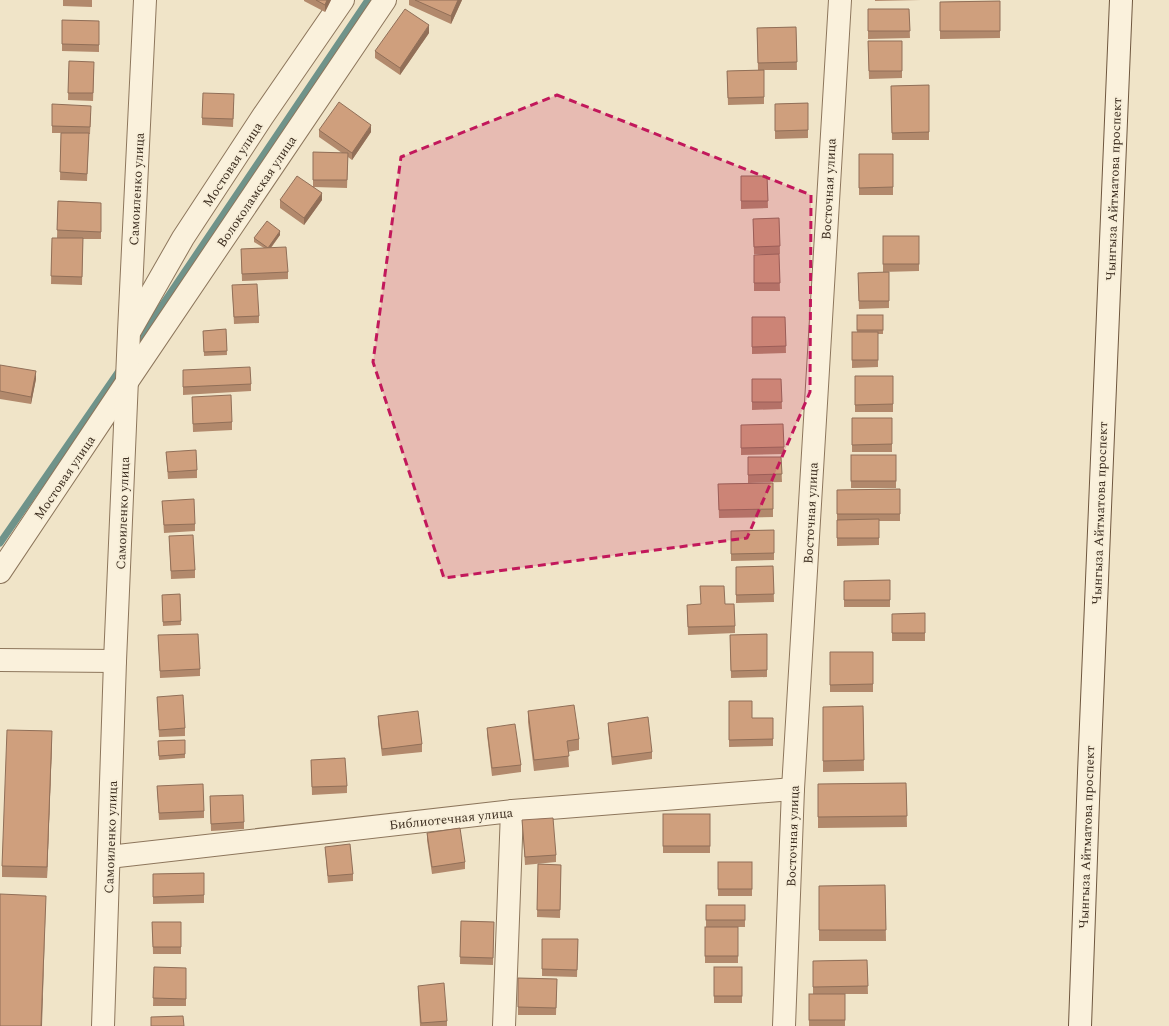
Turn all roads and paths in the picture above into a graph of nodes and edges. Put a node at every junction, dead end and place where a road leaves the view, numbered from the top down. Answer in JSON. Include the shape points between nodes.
{"nodes":[{"id":1,"x":145,"y":0,"type":"edge"},
{"id":2,"x":343,"y":0,"type":"edge"},
{"id":3,"x":385,"y":0,"type":"edge"},
{"id":4,"x":840,"y":0,"type":"edge"},
{"id":5,"x":1120,"y":0,"type":"edge"},
{"id":6,"x":129,"y":332,"type":"junction"},
{"id":7,"x":127,"y":382,"type":"junction"},
{"id":8,"x":0,"y":572,"type":"edge"},
{"id":9,"x":0,"y":660,"type":"edge"},
{"id":10,"x":115,"y":661,"type":"junction"},
{"id":11,"x":793,"y":789,"type":"junction"},
{"id":12,"x":512,"y":811,"type":"junction"},
{"id":13,"x":109,"y":857,"type":"junction"},
{"id":14,"x":103,"y":1026,"type":"edge"},
{"id":15,"x":504,"y":1026,"type":"edge"},
{"id":16,"x":784,"y":1026,"type":"edge"},
{"id":17,"x":1080,"y":1026,"type":"edge"}],
"edges":[{"from":1,"to":6,"type":"street","name":"Самоиленко улица"},
{"from":2,"to":6,"type":"street","name":"Мостовая улица","via":[[183,238]]},
{"from":3,"to":7,"type":"street","name":"Волоколамская улица"},
{"from":4,"to":11,"type":"street","name":"Восточная улица"},
{"from":5,"to":17,"type":"street","name":"Чынгыза Айтматова проспект"},
{"from":6,"to":7,"type":"street","name":"Самоиленко улица"},
{"from":7,"to":8,"type":"street","name":"Мостовая улица"},
{"from":7,"to":10,"type":"street","name":"Самоиленко улица"},
{"from":9,"to":10,"type":"street"},
{"from":10,"to":13,"type":"street","name":"Самоиленко улица"},
{"from":11,"to":12,"type":"street","name":"Библиотечная улица"},
{"from":11,"to":16,"type":"street","name":"Восточная улица"},
{"from":12,"to":13,"type":"street","name":"Библиотечная улица"},
{"from":12,"to":15,"type":"street"},
{"from":13,"to":14,"type":"street","name":"Самоиленко улица"}]}
